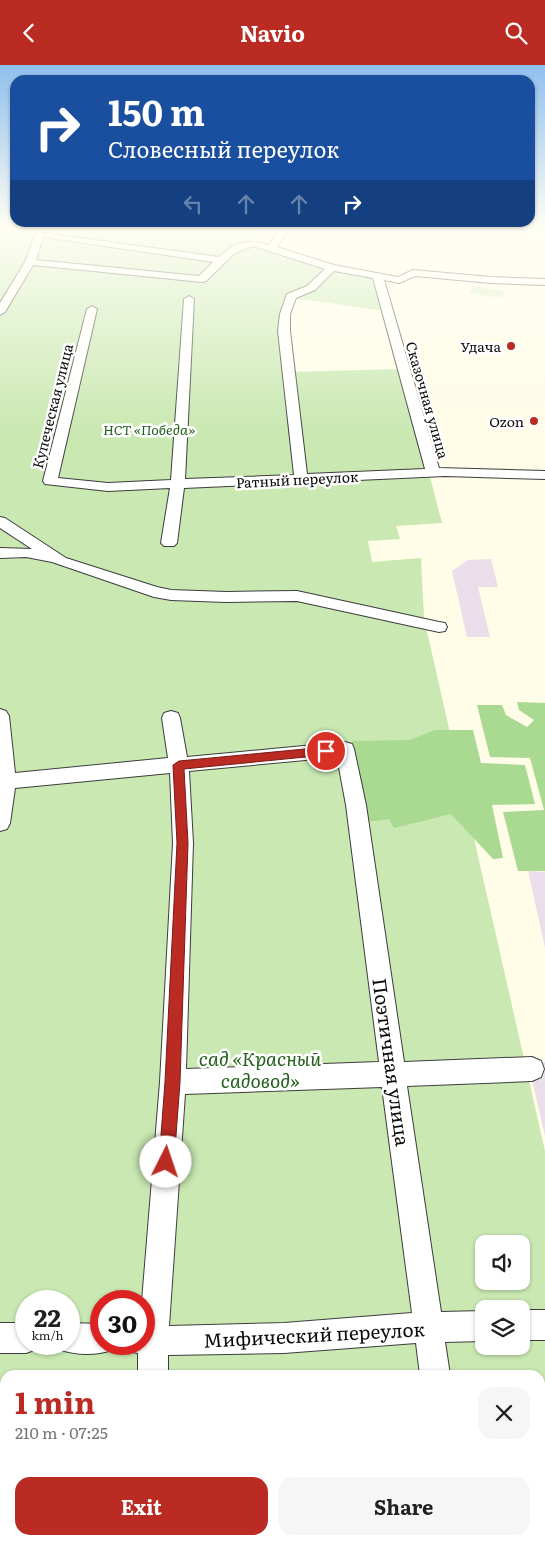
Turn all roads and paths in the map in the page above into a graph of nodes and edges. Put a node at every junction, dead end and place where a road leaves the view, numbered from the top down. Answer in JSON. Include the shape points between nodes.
{"nodes":[{"id":1,"x":11,"y":294,"type":"edge"},
{"id":2,"x":296,"y":294,"type":"edge"},
{"id":3,"x":383,"y":294,"type":"edge"},
{"id":4,"x":189,"y":299,"type":"dead end"},
{"id":5,"x":92,"y":309,"type":"dead end"},
{"id":6,"x":0,"y":312,"type":"edge"},
{"id":7,"x":433,"y":473,"type":"junction"},
{"id":8,"x":545,"y":475,"type":"edge"},
{"id":9,"x":301,"y":479,"type":"junction"},
{"id":10,"x":50,"y":481,"type":"joint"},
{"id":11,"x":178,"y":484,"type":"junction"},
{"id":12,"x":0,"y":521,"type":"edge"},
{"id":13,"x":169,"y":543,"type":"dead end"},
{"id":14,"x":0,"y":553,"type":"edge"},
{"id":15,"x":61,"y":561,"type":"junction"},
{"id":16,"x":440,"y":627,"type":"dead end"},
{"id":17,"x":0,"y":716,"type":"edge"},
{"id":18,"x":171,"y":718,"type":"dead end"},
{"id":19,"x":179,"y":765,"type":"junction"},
{"id":20,"x":6,"y":781,"type":"junction"},
{"id":21,"x":0,"y":823,"type":"edge"},
{"id":22,"x":532,"y":1069,"type":"dead end"},
{"id":23,"x":394,"y":1073,"type":"junction"},
{"id":24,"x":172,"y":1082,"type":"junction"},
{"id":25,"x":153,"y":1290,"type":"edge"},
{"id":26,"x":530,"y":1325,"type":"edge"},
{"id":27,"x":545,"y":1325,"type":"edge"},
{"id":28,"x":475,"y":1326,"type":"edge"},
{"id":29,"x":428,"y":1327,"type":"junction"},
{"id":30,"x":0,"y":1338,"type":"edge"},
{"id":31,"x":15,"y":1338,"type":"edge"},
{"id":32,"x":155,"y":1341,"type":"edge"},
{"id":33,"x":150,"y":1355,"type":"edge"},
{"id":34,"x":152,"y":1370,"type":"edge"},
{"id":35,"x":434,"y":1370,"type":"edge"}],
"edges":[{"from":1,"to":6,"type":"street"},
{"from":2,"to":9,"type":"street","via":[[291,296],[284,331]]},
{"from":3,"to":7,"type":"street","name":"Сказочная улица"},
{"from":4,"to":11,"type":"street"},
{"from":5,"to":10,"type":"street","name":"Купеческая улица"},
{"from":7,"to":8,"type":"street","name":"Ратный переулок"},
{"from":7,"to":9,"type":"street","name":"Ратный переулок"},
{"from":9,"to":11,"type":"street","name":"Ратный переулок"},
{"from":10,"to":11,"type":"street","name":"Ратный переулок","via":[[108,487]]},
{"from":11,"to":13,"type":"street"},
{"from":12,"to":15,"type":"street"},
{"from":14,"to":15,"type":"street","via":[[26,552]]},
{"from":15,"to":16,"type":"street","via":[[170,595],[297,596]]},
{"from":17,"to":20,"type":"street"},
{"from":18,"to":19,"type":"street"},
{"from":19,"to":20,"type":"street"},
{"from":19,"to":23,"type":"street","name":"Поэтичная улица","via":[[345,749],[356,805]]},
{"from":19,"to":24,"type":"street","via":[[182,843]]},
{"from":20,"to":21,"type":"street"},
{"from":22,"to":23,"type":"street"},
{"from":23,"to":24,"type":"street"},
{"from":23,"to":29,"type":"street","name":"Поэтичная улица"},
{"from":24,"to":25,"type":"street"},
{"from":26,"to":27,"type":"street"},
{"from":28,"to":29,"type":"street","name":"Мифический переулок"},
{"from":29,"to":32,"type":"street","name":"Мифический переулок","via":[[284,1338]]},
{"from":29,"to":35,"type":"street","name":"Поэтичная улица"},
{"from":30,"to":31,"type":"street"},
{"from":33,"to":34,"type":"street"}]}
